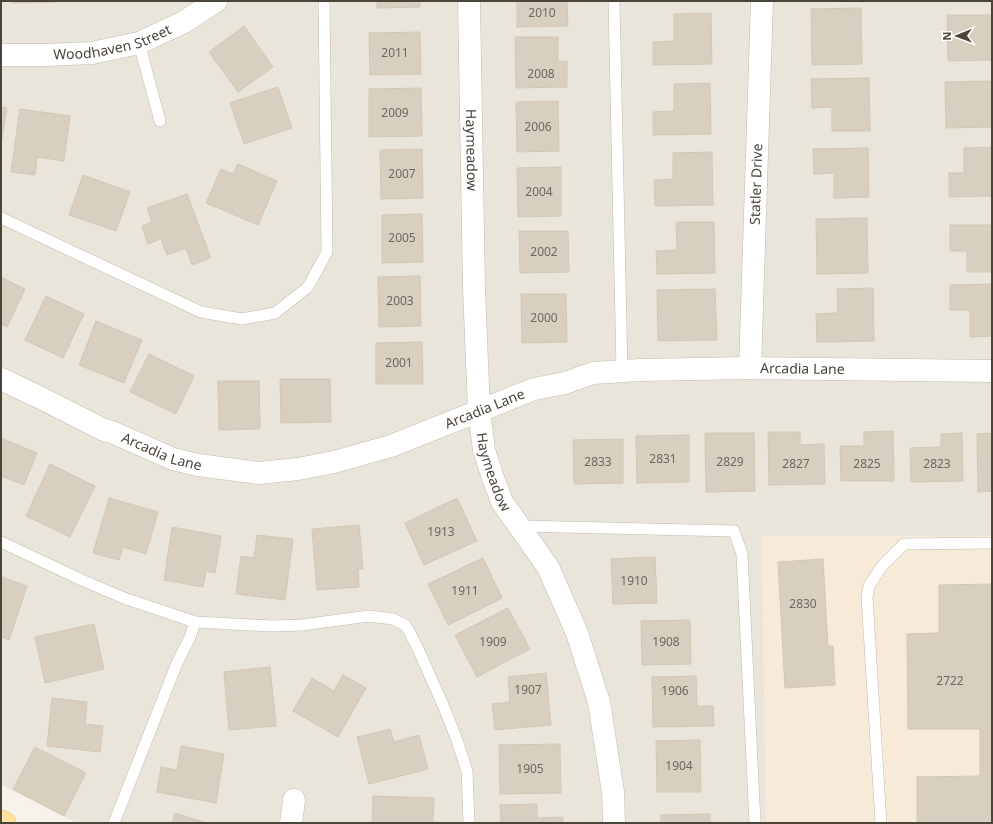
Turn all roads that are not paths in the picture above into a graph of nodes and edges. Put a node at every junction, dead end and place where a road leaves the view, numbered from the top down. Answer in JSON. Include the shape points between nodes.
{"nodes":[{"id":1,"x":216,"y":1,"type":"edge"},
{"id":2,"x":324,"y":1,"type":"edge"},
{"id":3,"x":469,"y":1,"type":"edge"},
{"id":4,"x":614,"y":1,"type":"edge"},
{"id":5,"x":762,"y":1,"type":"edge"},
{"id":6,"x":139,"y":43,"type":"junction"},
{"id":7,"x":1,"y":55,"type":"edge"},
{"id":8,"x":160,"y":121,"type":"dead end"},
{"id":9,"x":1,"y":218,"type":"edge"},
{"id":10,"x":750,"y":368,"type":"junction"},
{"id":11,"x":622,"y":371,"type":"junction"},
{"id":12,"x":992,"y":371,"type":"edge"},
{"id":13,"x":1,"y":379,"type":"edge"},
{"id":14,"x":479,"y":412,"type":"junction"},
{"id":15,"x":519,"y":526,"type":"junction"},
{"id":16,"x":1,"y":542,"type":"edge"},
{"id":17,"x":992,"y":543,"type":"edge"},
{"id":18,"x":196,"y":622,"type":"junction"},
{"id":19,"x":294,"y":800,"type":"dead end"},
{"id":20,"x":1,"y":821,"type":"edge"},
{"id":21,"x":5,"y":823,"type":"edge"},
{"id":22,"x":114,"y":823,"type":"edge"},
{"id":23,"x":291,"y":823,"type":"edge"},
{"id":24,"x":469,"y":823,"type":"edge"},
{"id":25,"x":614,"y":823,"type":"edge"},
{"id":26,"x":755,"y":823,"type":"edge"},
{"id":27,"x":881,"y":823,"type":"edge"}],
"edges":[{"from":1,"to":6,"type":"street","name":"Woodhaven Street","via":[[184,22]]},
{"from":2,"to":9,"type":"lane","via":[[327,252],[308,287],[275,313],[242,319],[202,312]]},
{"from":3,"to":14,"type":"street","name":"Haymeadow"},
{"from":4,"to":11,"type":"lane"},
{"from":5,"to":10,"type":"street","name":"Statler Drive"},
{"from":6,"to":7,"type":"street","name":"Woodhaven Street","via":[[92,53]]},
{"from":6,"to":8,"type":"lane"},
{"from":10,"to":11,"type":"street","name":"Arcadia Lane"},
{"from":10,"to":12,"type":"street","name":"Arcadia Lane"},
{"from":11,"to":14,"type":"street","name":"Arcadia Lane","via":[[593,373],[565,383],[534,389]]},
{"from":13,"to":14,"type":"street","name":"Arcadia Lane","via":[[104,430],[173,459],[259,473],[334,462],[391,446]]},
{"from":14,"to":15,"type":"street","name":"Haymeadow","via":[[484,450],[492,475],[502,502]]},
{"from":15,"to":25,"type":"street","name":"Haymeadow","via":[[548,567],[577,633],[599,702],[613,792]]},
{"from":15,"to":26,"type":"lane","via":[[734,531],[742,554]]},
{"from":16,"to":18,"type":"lane","via":[[124,598]]},
{"from":17,"to":27,"type":"lane","via":[[904,544],[882,566],[869,586]]},
{"from":18,"to":22,"type":"lane","via":[[177,663]]},
{"from":18,"to":24,"type":"lane","via":[[302,625],[369,616],[393,619],[405,625],[419,651],[457,740],[467,771]]},
{"from":19,"to":23,"type":"street"},
{"from":20,"to":21,"type":"main road"}]}
